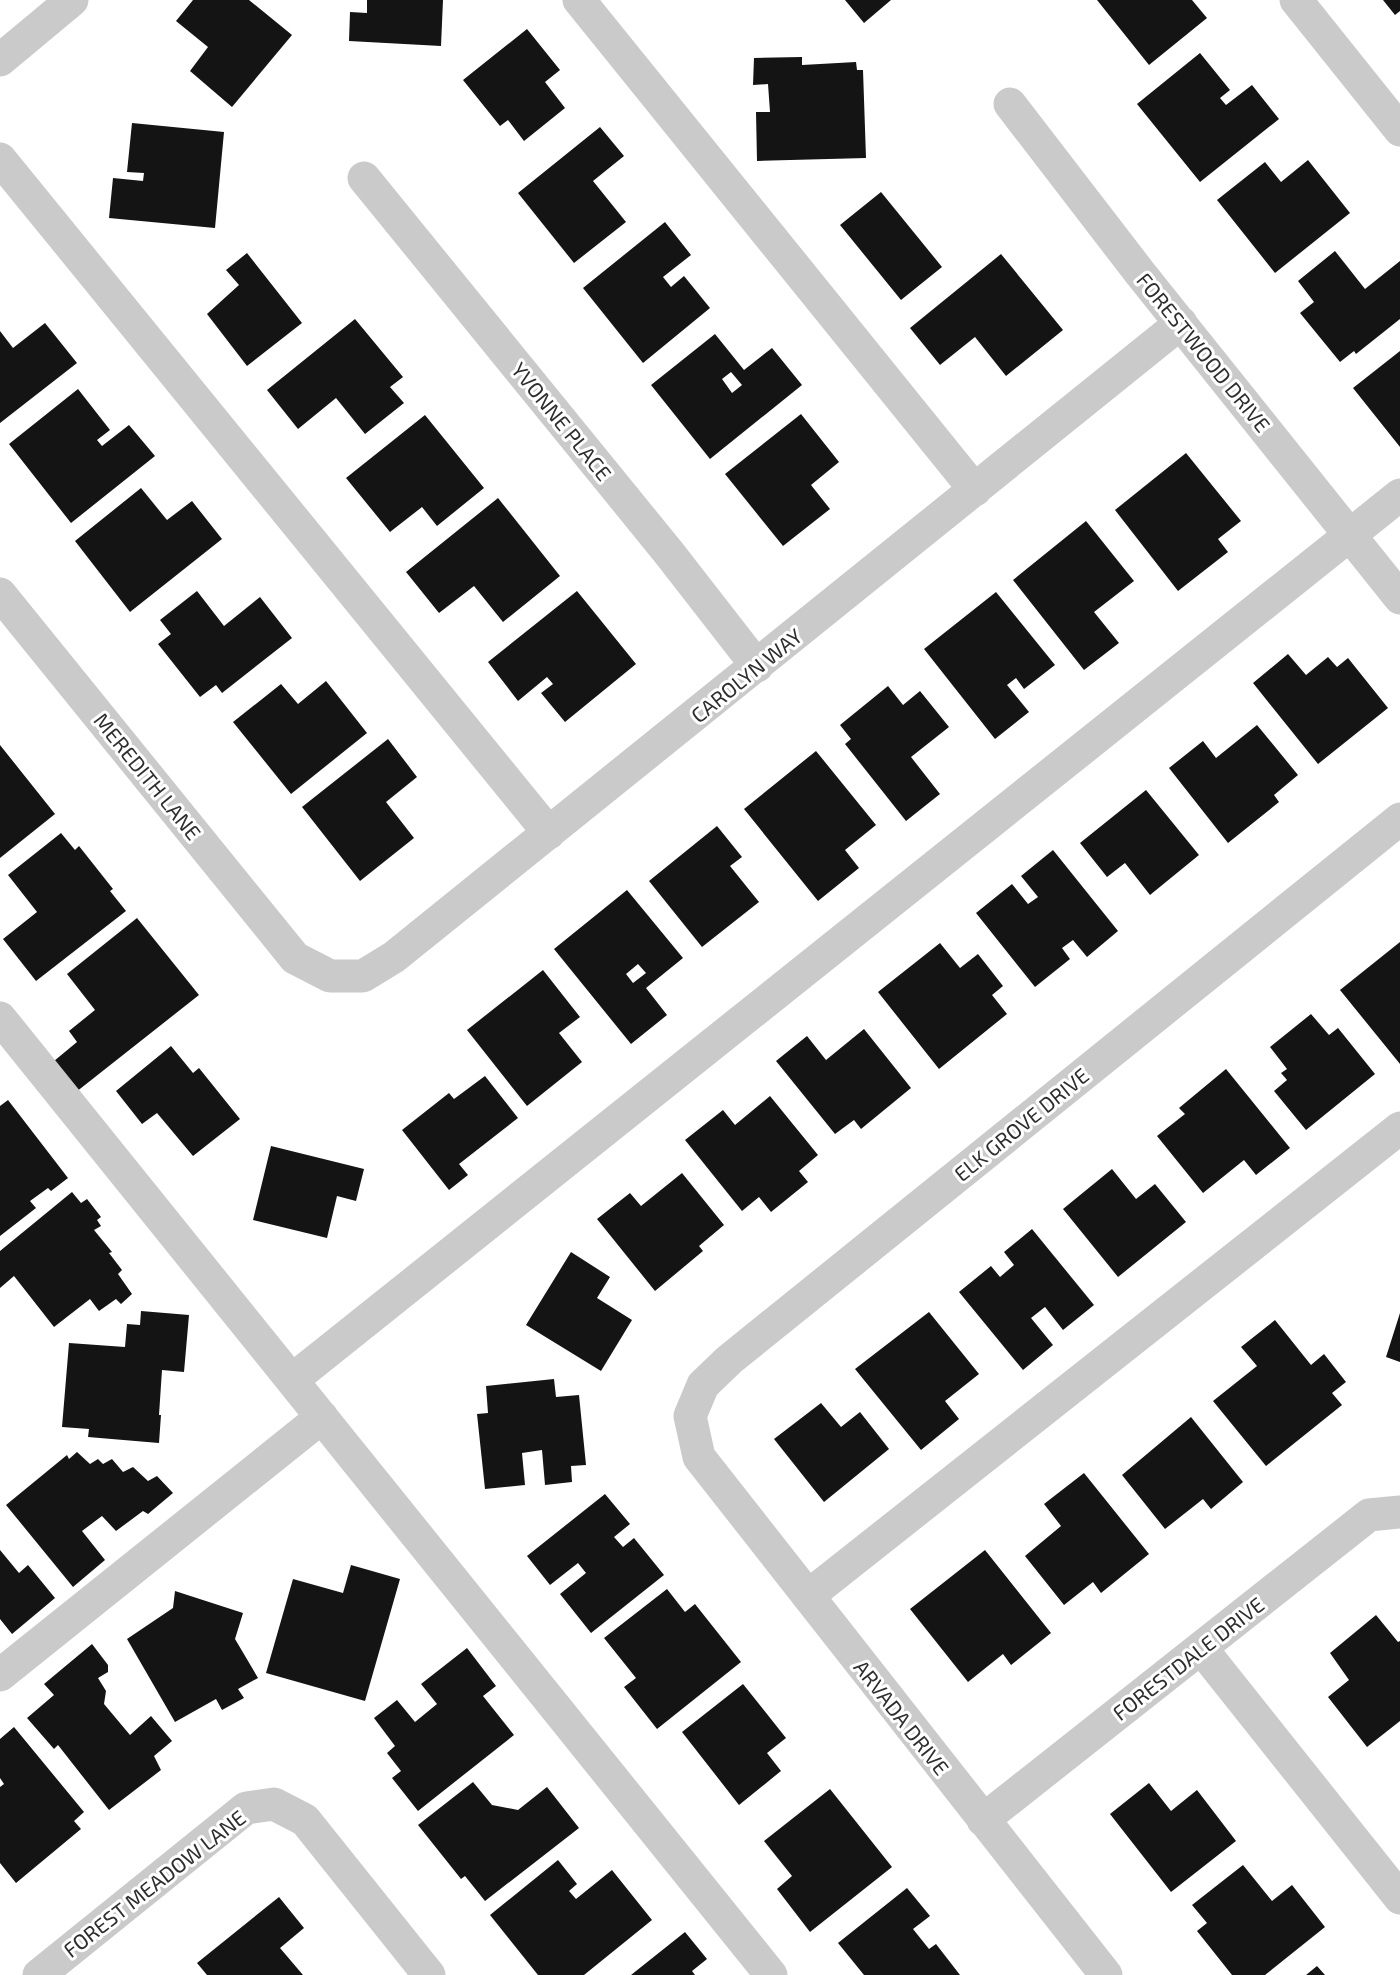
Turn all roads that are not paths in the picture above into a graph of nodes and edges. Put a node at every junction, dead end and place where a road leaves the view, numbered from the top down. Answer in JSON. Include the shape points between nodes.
{"nodes":[{"id":1,"x":72,"y":0,"type":"edge"},
{"id":2,"x":1296,"y":0,"type":"edge"},
{"id":3,"x":586,"y":2,"type":"edge"},
{"id":4,"x":0,"y":60,"type":"edge"},
{"id":5,"x":1010,"y":104,"type":"dead end"},
{"id":6,"x":1400,"y":130,"type":"edge"},
{"id":7,"x":0,"y":159,"type":"edge"},
{"id":8,"x":364,"y":178,"type":"dead end"},
{"id":9,"x":1181,"y":323,"type":"junction"},
{"id":10,"x":975,"y":490,"type":"junction"},
{"id":11,"x":1400,"y":495,"type":"edge"},
{"id":12,"x":1349,"y":535,"type":"junction"},
{"id":13,"x":0,"y":594,"type":"edge"},
{"id":14,"x":1400,"y":598,"type":"edge"},
{"id":15,"x":757,"y":666,"type":"junction"},
{"id":16,"x":1400,"y":819,"type":"edge"},
{"id":17,"x":549,"y":833,"type":"junction"},
{"id":18,"x":296,"y":958,"type":"joint"},
{"id":19,"x":0,"y":1017,"type":"edge"},
{"id":20,"x":1400,"y":1128,"type":"edge"},
{"id":21,"x":292,"y":1380,"type":"junction"},
{"id":22,"x":322,"y":1417,"type":"junction"},
{"id":23,"x":699,"y":1457,"type":"joint"},
{"id":24,"x":1400,"y":1512,"type":"edge"},
{"id":25,"x":807,"y":1596,"type":"junction"},
{"id":26,"x":1201,"y":1648,"type":"junction"},
{"id":27,"x":0,"y":1676,"type":"edge"},
{"id":28,"x":983,"y":1820,"type":"junction"},
{"id":29,"x":1400,"y":1898,"type":"edge"},
{"id":30,"x":39,"y":1975,"type":"edge"},
{"id":31,"x":429,"y":1975,"type":"edge"},
{"id":32,"x":771,"y":1975,"type":"edge"},
{"id":33,"x":1106,"y":1975,"type":"edge"}],
"edges":[{"from":1,"to":4,"type":"street"},
{"from":2,"to":6,"type":"street"},
{"from":3,"to":10,"type":"street"},
{"from":5,"to":9,"type":"street","name":"FORESTWOOD DRIVE"},
{"from":7,"to":17,"type":"street"},
{"from":8,"to":15,"type":"street","name":"YVONNE PLACE"},
{"from":9,"to":10,"type":"street","name":"CAROLYN WAY"},
{"from":9,"to":12,"type":"street","name":"FORESTWOOD DRIVE"},
{"from":10,"to":15,"type":"street","name":"CAROLYN WAY"},
{"from":11,"to":12,"type":"street"},
{"from":12,"to":14,"type":"street","name":"FORESTWOOD DRIVE"},
{"from":12,"to":21,"type":"street"},
{"from":13,"to":18,"type":"street","name":"MEREDITH LANE"},
{"from":15,"to":17,"type":"street","name":"CAROLYN WAY"},
{"from":16,"to":23,"type":"street","name":"ELK GROVE DRIVE","via":[[729,1360],[704,1385],[690,1416]]},
{"from":17,"to":18,"type":"street","name":"CAROLYN WAY","via":[[394,957],[363,976],[330,976]]},
{"from":19,"to":21,"type":"street"},
{"from":20,"to":25,"type":"street"},
{"from":21,"to":22,"type":"street"},
{"from":22,"to":27,"type":"street"},
{"from":22,"to":32,"type":"street"},
{"from":23,"to":25,"type":"street","name":"ARVADA DRIVE"},
{"from":24,"to":26,"type":"street","name":"FORESTDALE DRIVE","via":[[1369,1515]]},
{"from":25,"to":28,"type":"street","name":"ARVADA DRIVE"},
{"from":26,"to":28,"type":"street","name":"FORESTDALE DRIVE"},
{"from":26,"to":29,"type":"street"},
{"from":28,"to":33,"type":"street","name":"ARVADA DRIVE"},
{"from":30,"to":31,"type":"street","name":"FOREST MEADOW LANE","via":[[246,1808],[274,1804],[305,1820]]}]}
